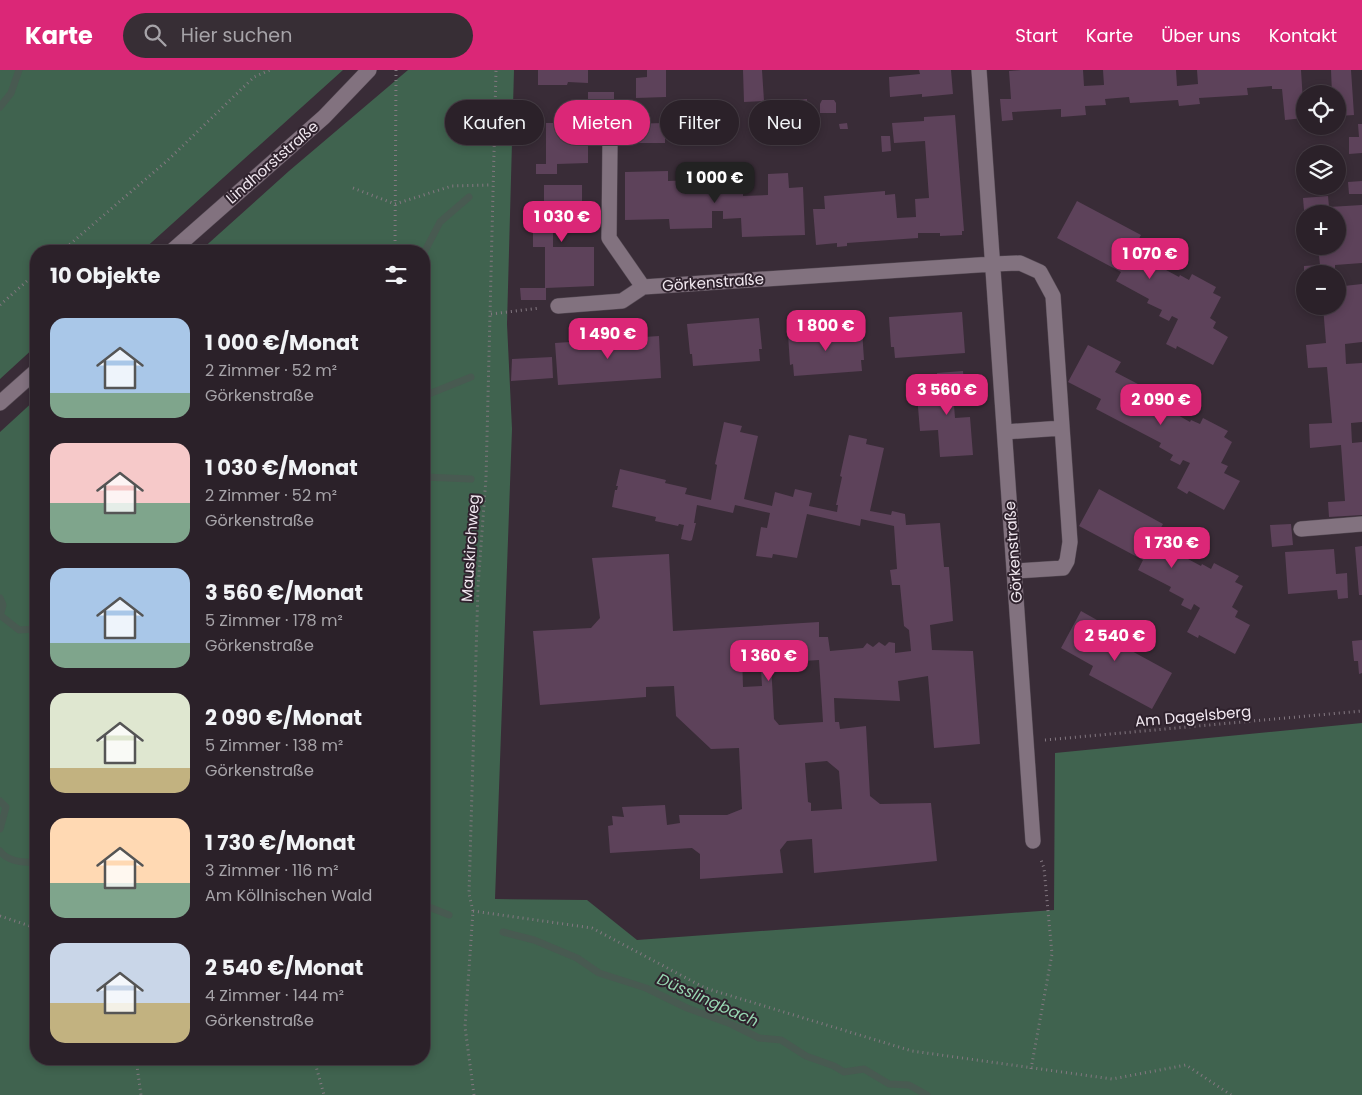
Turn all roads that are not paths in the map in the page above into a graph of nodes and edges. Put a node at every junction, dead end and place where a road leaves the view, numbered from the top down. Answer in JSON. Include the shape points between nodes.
{"nodes":[{"id":1,"x":369,"y":70,"type":"edge"},
{"id":2,"x":978,"y":70,"type":"edge"},
{"id":3,"x":610,"y":145,"type":"edge"},
{"id":4,"x":179,"y":245,"type":"edge"},
{"id":5,"x":993,"y":264,"type":"junction"},
{"id":6,"x":643,"y":287,"type":"junction"},
{"id":7,"x":558,"y":306,"type":"road end"},
{"id":8,"x":30,"y":376,"type":"edge"},
{"id":9,"x":0,"y":403,"type":"edge"},
{"id":10,"x":1062,"y":428,"type":"junction"},
{"id":11,"x":1005,"y":432,"type":"junction"},
{"id":12,"x":1362,"y":524,"type":"edge"},
{"id":13,"x":1302,"y":529,"type":"dead end"},
{"id":14,"x":1015,"y":571,"type":"junction"},
{"id":15,"x":1034,"y":841,"type":"road end"}],
"edges":[{"from":1,"to":4,"type":"street","name":"Lindhorststraße","via":[[324,116]]},
{"from":2,"to":5,"type":"street","name":"Görkenstraße"},
{"from":3,"to":6,"type":"street","via":[[609,238]]},
{"from":5,"to":6,"type":"street","name":"Görkenstraße"},
{"from":5,"to":10,"type":"street","via":[[1020,263],[1040,272],[1052,296]]},
{"from":5,"to":11,"type":"street","name":"Görkenstraße"},
{"from":6,"to":7,"type":"street","name":"Görkenstraße","via":[[622,301]]},
{"from":8,"to":9,"type":"street"},
{"from":10,"to":11,"type":"street"},
{"from":10,"to":14,"type":"street","via":[[1070,542],[1067,561],[1063,568]]},
{"from":11,"to":14,"type":"street","name":"Görkenstraße"},
{"from":12,"to":13,"type":"street"},
{"from":14,"to":15,"type":"street","name":"Görkenstraße"}]}
